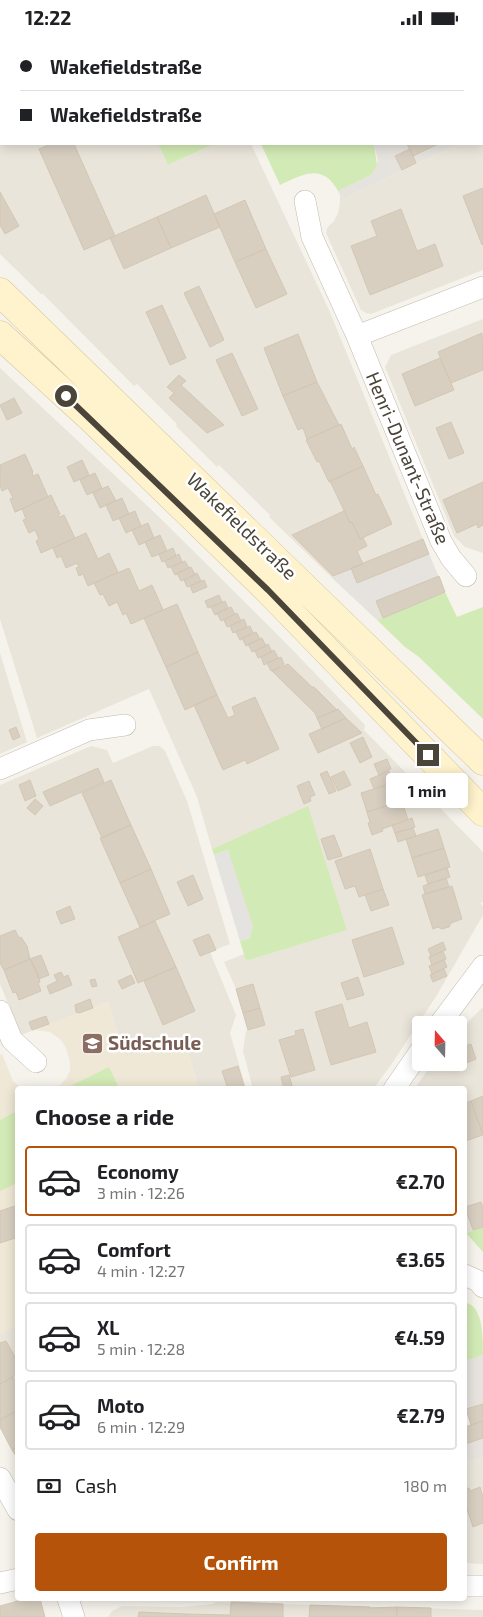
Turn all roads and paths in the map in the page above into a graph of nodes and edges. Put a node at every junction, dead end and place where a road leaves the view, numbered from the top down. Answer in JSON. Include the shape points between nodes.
{"nodes":[{"id":1,"x":305,"y":201,"type":"dead end"},
{"id":2,"x":483,"y":287,"type":"edge"},
{"id":3,"x":0,"y":292,"type":"edge"},
{"id":4,"x":0,"y":335,"type":"edge"},
{"id":5,"x":357,"y":336,"type":"junction"},
{"id":6,"x":466,"y":576,"type":"dead end"},
{"id":7,"x":125,"y":725,"type":"dead end"},
{"id":8,"x":483,"y":761,"type":"edge"},
{"id":9,"x":0,"y":769,"type":"edge"},
{"id":10,"x":483,"y":812,"type":"edge"},
{"id":11,"x":483,"y":966,"type":"edge"},
{"id":12,"x":0,"y":1011,"type":"edge"},
{"id":13,"x":446,"y":1016,"type":"edge"},
{"id":14,"x":36,"y":1062,"type":"dead end"},
{"id":15,"x":412,"y":1063,"type":"edge"},
{"id":16,"x":396,"y":1086,"type":"edge"},
{"id":17,"x":467,"y":1276,"type":"edge"},
{"id":18,"x":483,"y":1287,"type":"edge"},
{"id":19,"x":0,"y":1478,"type":"edge"},
{"id":20,"x":15,"y":1505,"type":"edge"},
{"id":21,"x":15,"y":1580,"type":"edge"},
{"id":22,"x":0,"y":1583,"type":"edge"},
{"id":23,"x":467,"y":1586,"type":"edge"},
{"id":24,"x":483,"y":1586,"type":"edge"},
{"id":25,"x":69,"y":1601,"type":"edge"},
{"id":26,"x":74,"y":1617,"type":"edge"}],
"edges":[{"from":1,"to":5,"type":"street","name":"Henri-Dunant-Straße","via":[[312,237]]},
{"from":2,"to":5,"type":"street"},
{"from":3,"to":8,"type":"main road","name":"Wakefieldstraße"},
{"from":4,"to":10,"type":"main road","name":"Wakefieldstraße","via":[[93,420],[268,590]]},
{"from":5,"to":6,"type":"street","name":"Henri-Dunant-Straße","via":[[441,541]]},
{"from":7,"to":9,"type":"street","via":[[89,730]]},
{"from":11,"to":13,"type":"street"},
{"from":12,"to":14,"type":"street","via":[[12,1040]]},
{"from":15,"to":16,"type":"street"},
{"from":17,"to":18,"type":"street"},
{"from":19,"to":20,"type":"street"},
{"from":21,"to":22,"type":"street"},
{"from":23,"to":24,"type":"street"},
{"from":25,"to":26,"type":"street"}]}
